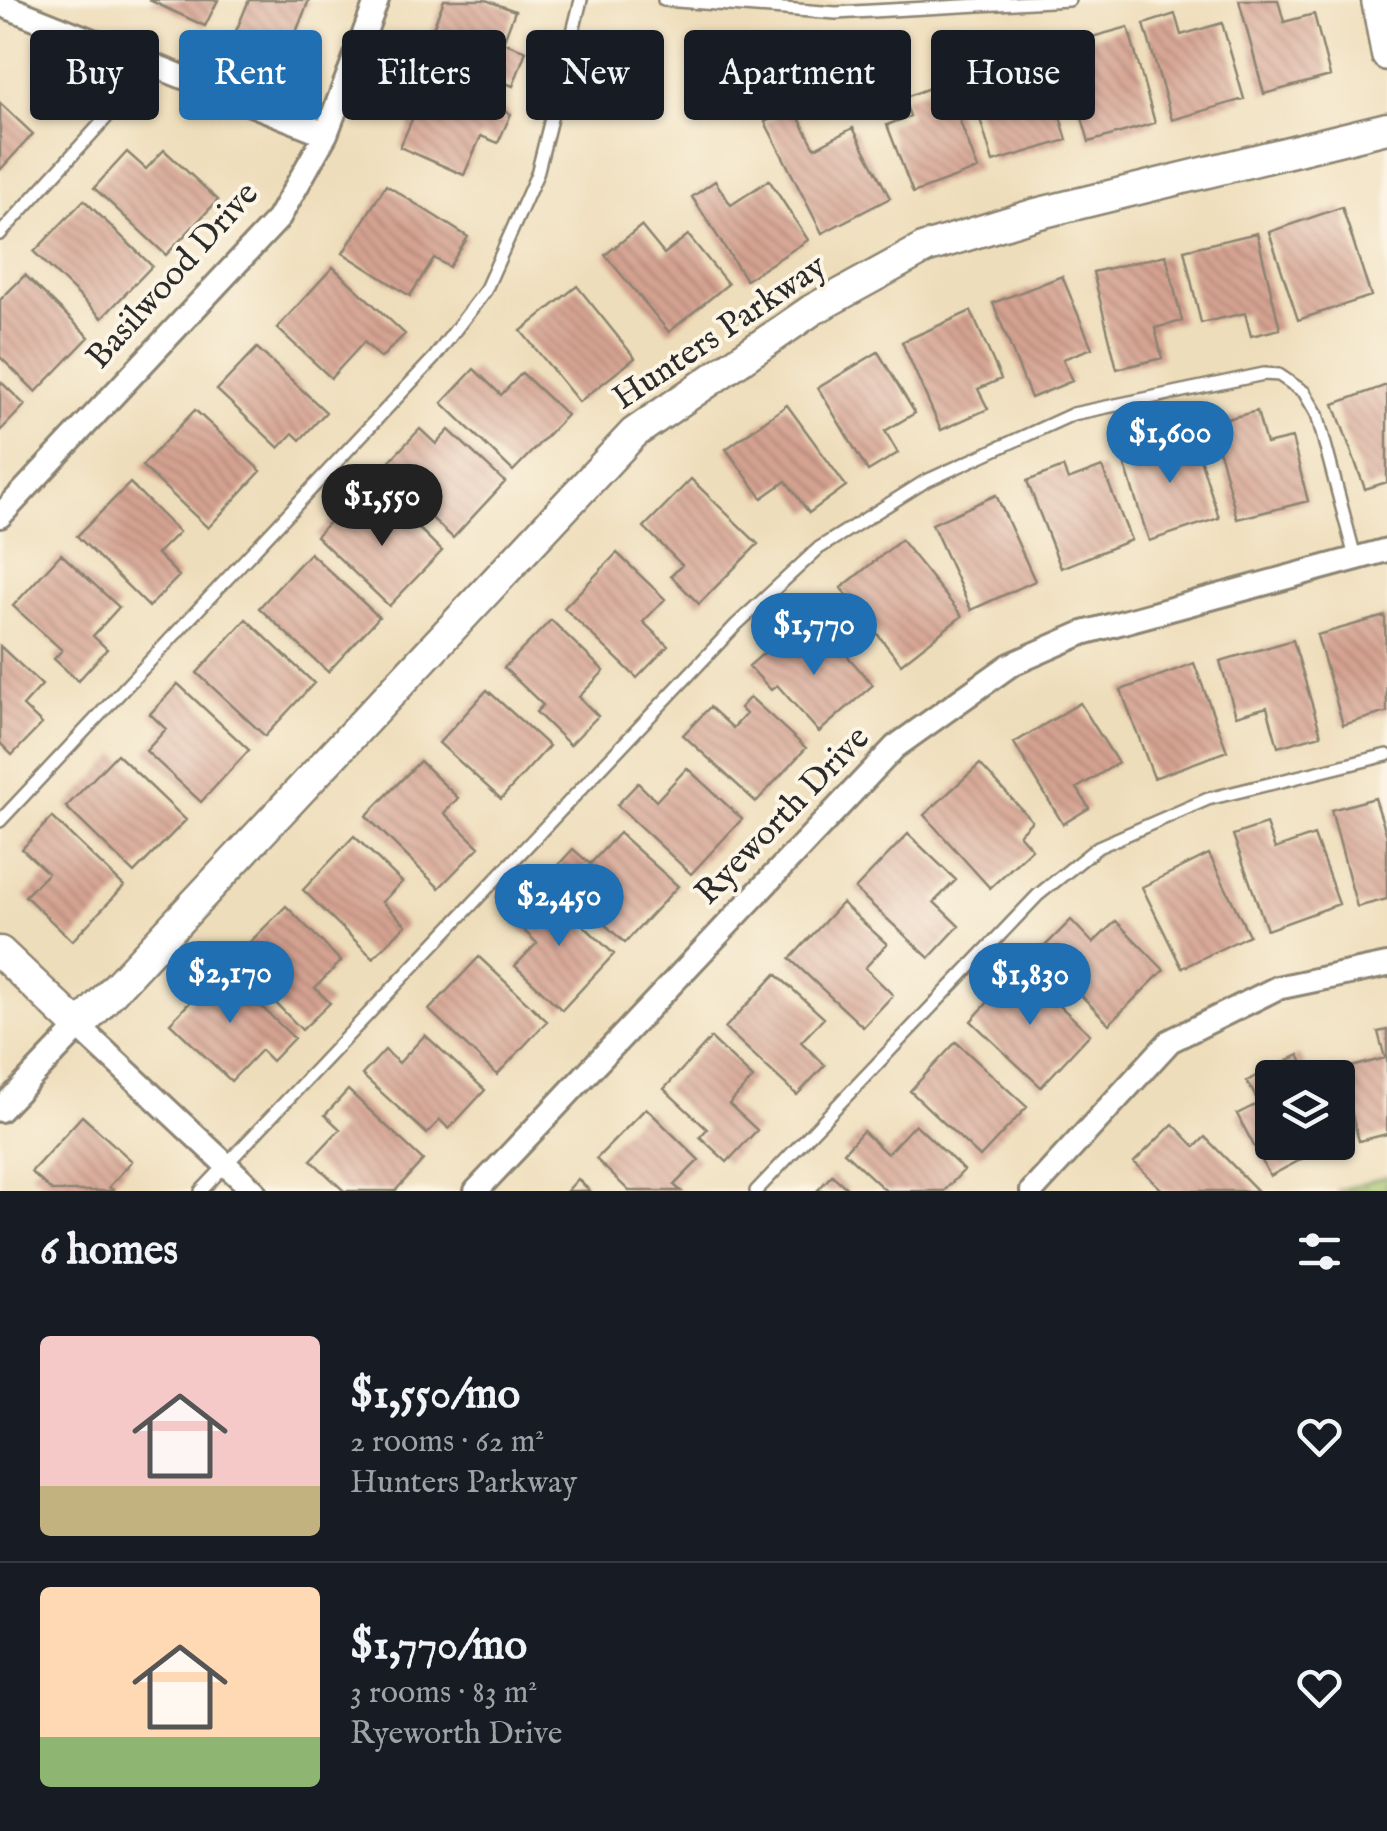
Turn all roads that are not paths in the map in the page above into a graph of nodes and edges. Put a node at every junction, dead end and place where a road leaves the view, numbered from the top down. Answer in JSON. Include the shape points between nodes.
{"nodes":[{"id":1,"x":377,"y":0,"type":"edge"},
{"id":2,"x":581,"y":0,"type":"edge"},
{"id":3,"x":664,"y":0,"type":"edge"},
{"id":4,"x":1070,"y":0,"type":"edge"},
{"id":5,"x":1377,"y":0,"type":"edge"},
{"id":6,"x":0,"y":4,"type":"edge"},
{"id":7,"x":65,"y":30,"type":"edge"},
{"id":8,"x":1387,"y":56,"type":"edge"},
{"id":9,"x":159,"y":67,"type":"edge"},
{"id":10,"x":104,"y":120,"type":"edge"},
{"id":11,"x":1387,"y":128,"type":"edge"},
{"id":12,"x":326,"y":134,"type":"junction"},
{"id":13,"x":0,"y":234,"type":"edge"},
{"id":14,"x":0,"y":516,"type":"edge"},
{"id":15,"x":1387,"y":550,"type":"edge"},
{"id":16,"x":1355,"y":558,"type":"junction"},
{"id":17,"x":1387,"y":754,"type":"edge"},
{"id":18,"x":0,"y":821,"type":"edge"},
{"id":19,"x":0,"y":952,"type":"edge"},
{"id":20,"x":1387,"y":965,"type":"edge"},
{"id":21,"x":79,"y":1027,"type":"junction"},
{"id":22,"x":0,"y":1110,"type":"edge"},
{"id":23,"x":226,"y":1165,"type":"junction"},
{"id":24,"x":201,"y":1191,"type":"edge"},
{"id":25,"x":254,"y":1191,"type":"edge"},
{"id":26,"x":476,"y":1191,"type":"edge"},
{"id":27,"x":756,"y":1191,"type":"edge"},
{"id":28,"x":1032,"y":1191,"type":"edge"}],
"edges":[{"from":1,"to":12,"type":"street","name":"Basilwood Drive"},
{"from":2,"to":18,"type":"lane","via":[[537,174],[485,291],[434,358]]},
{"from":3,"to":4,"type":"lane","via":[[836,12]]},
{"from":5,"to":8,"type":"street"},
{"from":6,"to":7,"type":"street"},
{"from":9,"to":12,"type":"street"},
{"from":10,"to":13,"type":"lane"},
{"from":11,"to":21,"type":"street","name":"Hunters Parkway","via":[[924,248],[812,310],[634,432]]},
{"from":12,"to":14,"type":"street","name":"Basilwood Drive","via":[[278,218]]},
{"from":15,"to":16,"type":"street","name":"Ryeworth Drive"},
{"from":16,"to":23,"type":"lane","via":[[1316,414],[1304,392],[1279,376],[1218,380],[1073,414],[924,482],[819,548],[736,626]]},
{"from":16,"to":26,"type":"street","name":"Ryeworth Drive","via":[[1083,633],[1010,665],[895,747]]},
{"from":17,"to":27,"type":"lane","via":[[1208,799],[1098,847],[1038,894]]},
{"from":19,"to":21,"type":"street"},
{"from":20,"to":28,"type":"street","via":[[1277,988],[1170,1042]]},
{"from":21,"to":22,"type":"street","name":"Hunters Parkway"},
{"from":21,"to":23,"type":"street"},
{"from":23,"to":24,"type":"lane"},
{"from":23,"to":25,"type":"street"}]}
